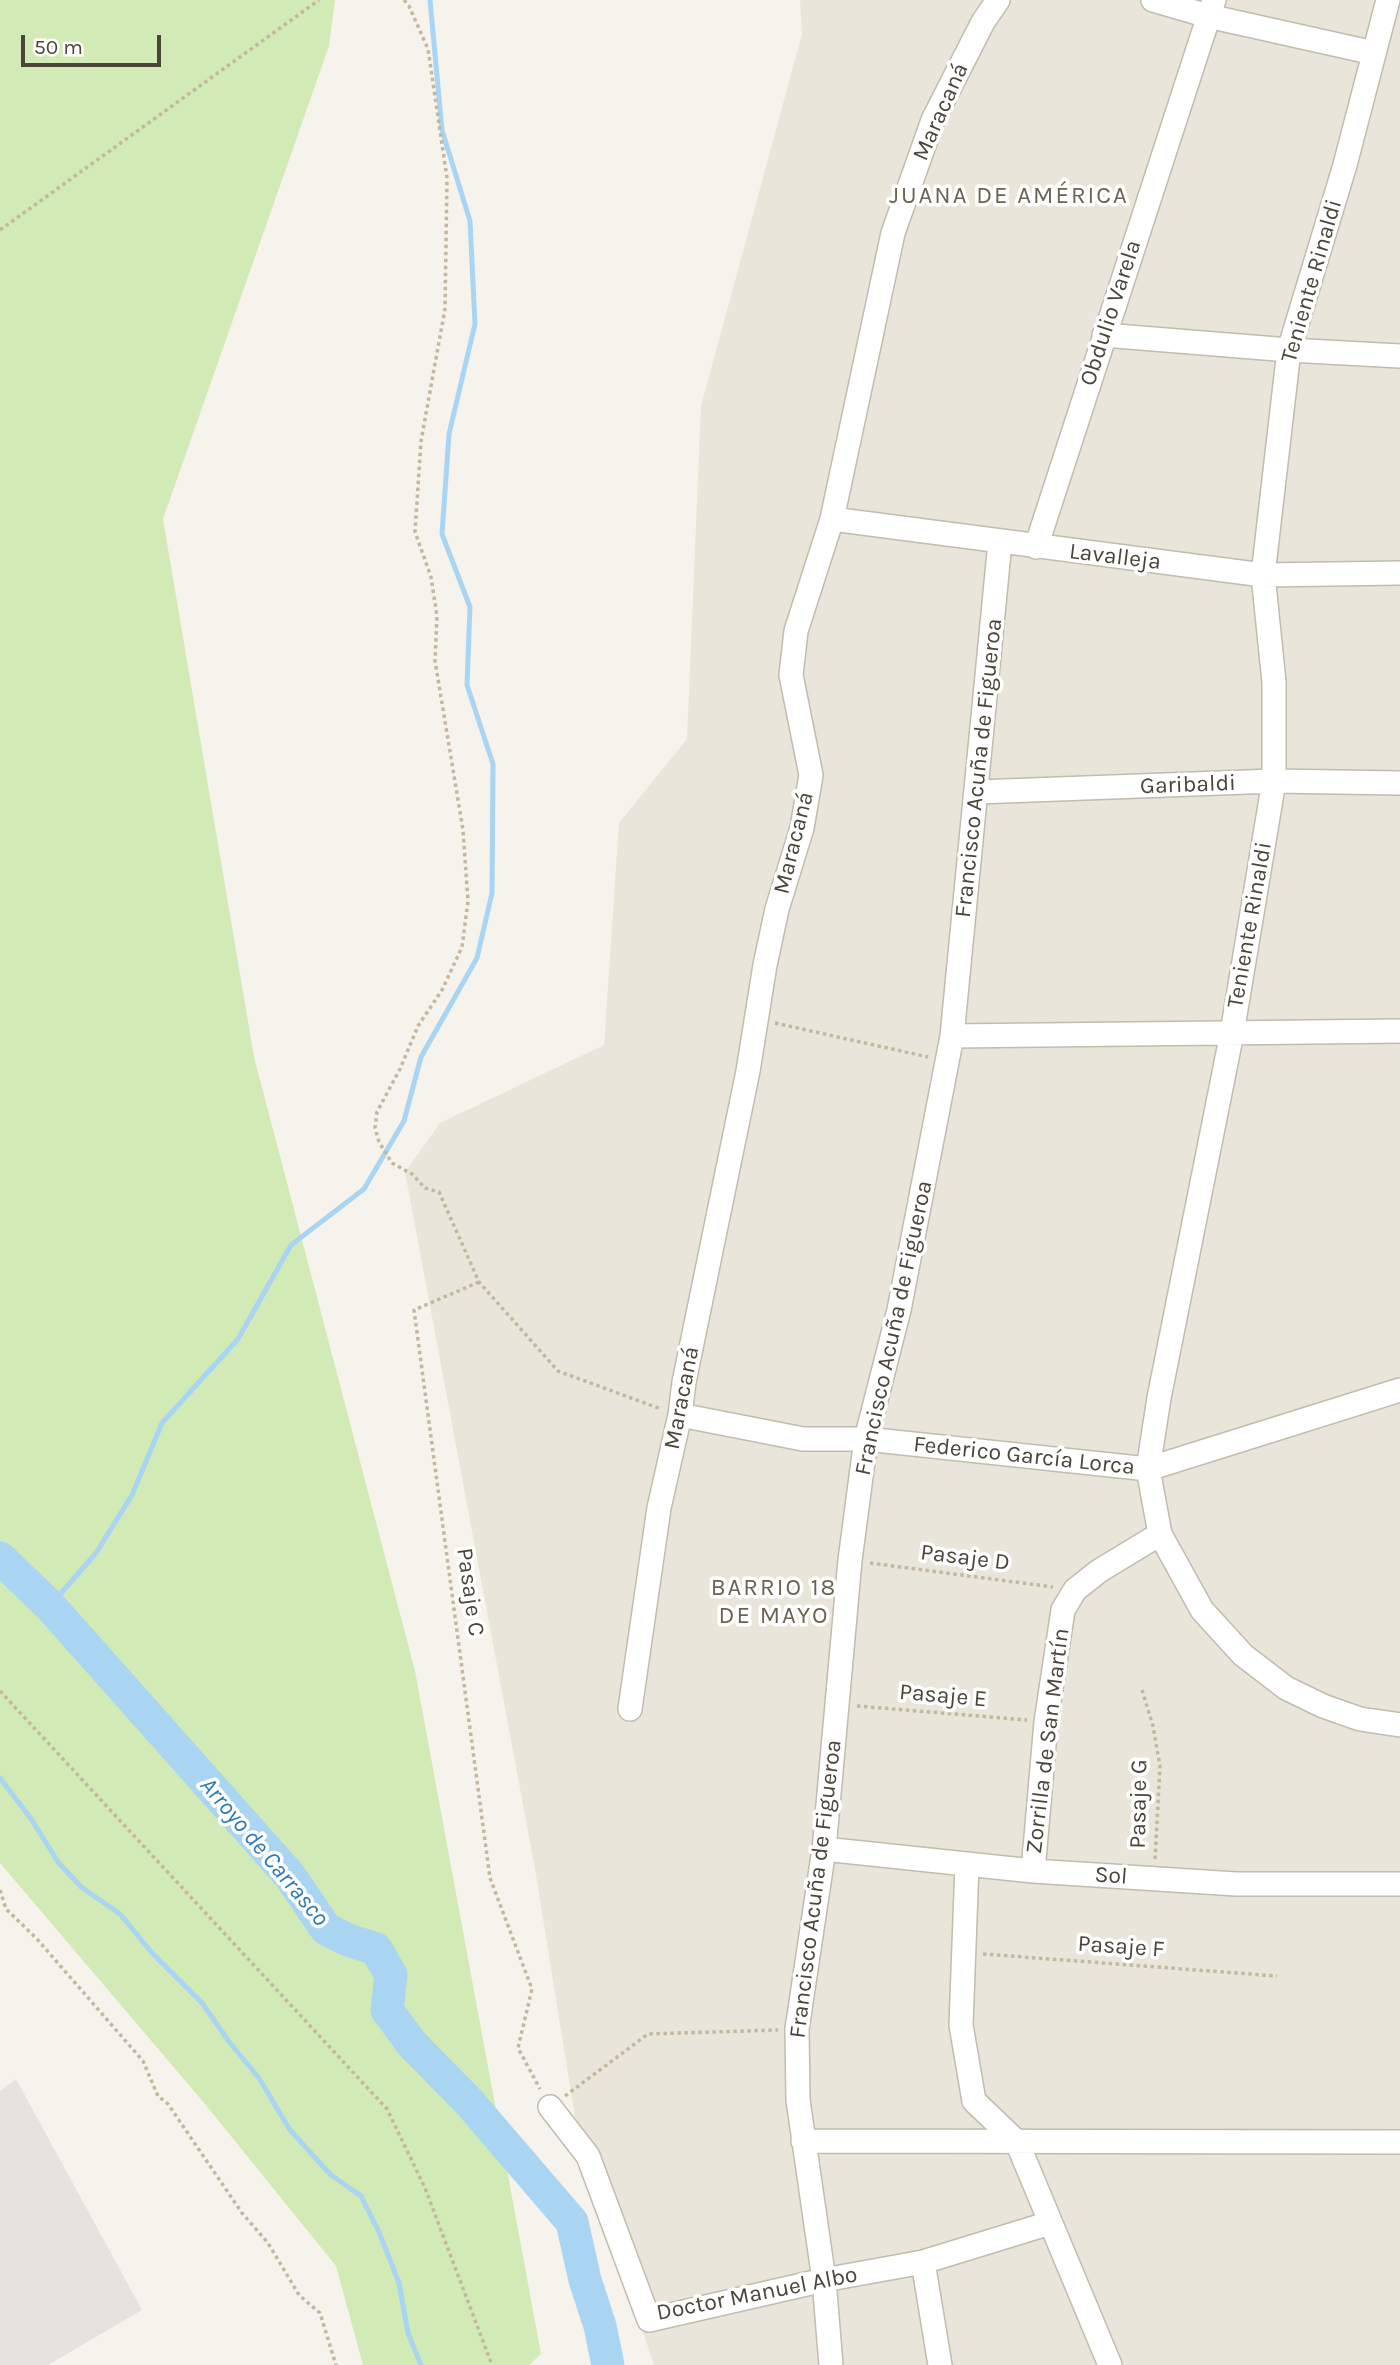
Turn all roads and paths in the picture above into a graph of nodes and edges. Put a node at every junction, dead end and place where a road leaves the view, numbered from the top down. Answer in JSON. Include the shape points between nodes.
{"nodes":[{"id":1,"x":319,"y":0,"type":"edge"},
{"id":2,"x":404,"y":0,"type":"edge"},
{"id":3,"x":998,"y":0,"type":"edge"},
{"id":4,"x":1153,"y":0,"type":"edge"},
{"id":5,"x":1388,"y":0,"type":"edge"},
{"id":6,"x":1211,"y":8,"type":"edge"},
{"id":7,"x":1374,"y":53,"type":"junction"},
{"id":8,"x":0,"y":230,"type":"edge"},
{"id":9,"x":1104,"y":335,"type":"junction"},
{"id":10,"x":1289,"y":351,"type":"junction"},
{"id":11,"x":1400,"y":356,"type":"edge"},
{"id":12,"x":832,"y":519,"type":"junction"},
{"id":13,"x":1000,"y":542,"type":"junction"},
{"id":14,"x":1037,"y":547,"type":"junction"},
{"id":15,"x":1400,"y":573,"type":"edge"},
{"id":16,"x":1263,"y":575,"type":"junction"},
{"id":17,"x":1274,"y":782,"type":"junction"},
{"id":18,"x":1400,"y":783,"type":"edge"},
{"id":19,"x":977,"y":792,"type":"junction"},
{"id":20,"x":756,"y":1019,"type":"junction"},
{"id":21,"x":1400,"y":1031,"type":"edge"},
{"id":22,"x":1232,"y":1033,"type":"junction"},
{"id":23,"x":952,"y":1036,"type":"junction"},
{"id":24,"x":947,"y":1062,"type":"junction"},
{"id":25,"x":479,"y":1282,"type":"junction"},
{"id":26,"x":1400,"y":1390,"type":"edge"},
{"id":27,"x":680,"y":1415,"type":"junction"},
{"id":28,"x":866,"y":1439,"type":"junction"},
{"id":29,"x":1148,"y":1469,"type":"junction"},
{"id":30,"x":1160,"y":1534,"type":"junction"},
{"id":31,"x":850,"y":1560,"type":"junction"},
{"id":32,"x":1076,"y":1590,"type":"junction"},
{"id":33,"x":1142,"y":1690,"type":"dead end"},
{"id":34,"x":0,"y":1691,"type":"edge"},
{"id":35,"x":837,"y":1704,"type":"junction"},
{"id":36,"x":630,"y":1709,"type":"dead end"},
{"id":37,"x":1046,"y":1722,"type":"junction"},
{"id":38,"x":1400,"y":1725,"type":"edge"},
{"id":39,"x":824,"y":1849,"type":"junction"},
{"id":40,"x":967,"y":1864,"type":"junction"},
{"id":41,"x":1034,"y":1871,"type":"junction"},
{"id":42,"x":1154,"y":1879,"type":"junction"},
{"id":43,"x":1400,"y":1884,"type":"edge"},
{"id":44,"x":0,"y":1890,"type":"edge"},
{"id":45,"x":962,"y":1952,"type":"junction"},
{"id":46,"x":1277,"y":1976,"type":"dead end"},
{"id":47,"x":797,"y":2029,"type":"junction"},
{"id":48,"x":550,"y":2107,"type":"junction"},
{"id":49,"x":803,"y":2141,"type":"junction"},
{"id":50,"x":1017,"y":2142,"type":"junction"},
{"id":51,"x":1400,"y":2142,"type":"edge"},
{"id":52,"x":1050,"y":2223,"type":"junction"},
{"id":53,"x":923,"y":2262,"type":"junction"},
{"id":54,"x":824,"y":2280,"type":"junction"},
{"id":55,"x":336,"y":2365,"type":"edge"},
{"id":56,"x":492,"y":2365,"type":"edge"},
{"id":57,"x":831,"y":2365,"type":"edge"},
{"id":58,"x":940,"y":2365,"type":"edge"},
{"id":59,"x":1110,"y":2365,"type":"edge"}],
"edges":[{"from":1,"to":8,"type":"path"},
{"from":2,"to":25,"type":"path","via":[[428,49],[447,178],[445,309],[421,441],[415,532],[431,577],[437,616],[435,662],[463,830],[468,901],[462,947],[418,1026],[377,1112],[375,1128],[392,1163],[425,1188],[439,1192]]},
{"from":3,"to":12,"type":"street","name":"Maracaná","via":[[933,120],[893,233]]},
{"from":4,"to":6,"type":"street"},
{"from":5,"to":7,"type":"street","name":"Teniente Rinaldi"},
{"from":6,"to":7,"type":"street"},
{"from":6,"to":9,"type":"street","name":"Obdulio Varela"},
{"from":7,"to":10,"type":"street","name":"Teniente Rinaldi"},
{"from":9,"to":10,"type":"street"},
{"from":9,"to":14,"type":"street","name":"Obdulio Varela"},
{"from":10,"to":11,"type":"street"},
{"from":10,"to":16,"type":"street","name":"Teniente Rinaldi"},
{"from":12,"to":13,"type":"street","name":"Lavalleja"},
{"from":12,"to":20,"type":"street","name":"Maracaná","via":[[796,631],[791,675],[811,775],[802,828],[777,909]]},
{"from":13,"to":14,"type":"street","name":"Lavalleja"},
{"from":13,"to":19,"type":"street","name":"Francisco Acuña de Figueroa"},
{"from":14,"to":16,"type":"street","name":"Lavalleja"},
{"from":15,"to":16,"type":"street","name":"Lavalleja"},
{"from":16,"to":17,"type":"street","name":"Teniente Rinaldi","via":[[1274,682]]},
{"from":17,"to":18,"type":"street","name":"Garibaldi"},
{"from":17,"to":19,"type":"street","name":"Garibaldi"},
{"from":17,"to":22,"type":"street","name":"Teniente Rinaldi"},
{"from":19,"to":23,"type":"street","name":"Francisco Acuña de Figueroa"},
{"from":20,"to":24,"type":"path"},
{"from":20,"to":27,"type":"street","name":"Maracaná"},
{"from":21,"to":22,"type":"street"},
{"from":22,"to":23,"type":"street"},
{"from":22,"to":29,"type":"street","name":"Teniente Rinaldi"},
{"from":23,"to":24,"type":"street","name":"Francisco Acuña de Figueroa"},
{"from":24,"to":28,"type":"street","name":"Francisco Acuña de Figueroa","via":[[899,1310]]},
{"from":25,"to":27,"type":"path","via":[[558,1371]]},
{"from":25,"to":48,"type":"path","name":"Pasaje C","via":[[414,1310],[490,1878],[532,1989],[518,2048]]},
{"from":26,"to":29,"type":"street","name":"Federico García Lorca"},
{"from":27,"to":28,"type":"street","name":"Federico García Lorca","via":[[803,1439]]},
{"from":27,"to":36,"type":"street","name":"Maracaná","via":[[659,1508]]},
{"from":28,"to":29,"type":"street","name":"Federico García Lorca"},
{"from":28,"to":31,"type":"street","name":"Francisco Acuña de Figueroa"},
{"from":29,"to":30,"type":"street","name":"Teniente Rinaldi"},
{"from":30,"to":32,"type":"street","name":"Zorrilla de San Martín"},
{"from":30,"to":38,"type":"street","name":"Teniente Rinaldi","via":[[1202,1610],[1242,1655],[1286,1688],[1323,1706],[1360,1719]]},
{"from":31,"to":32,"type":"path","name":"Pasaje D"},
{"from":31,"to":35,"type":"street","name":"Francisco Acuña de Figueroa"},
{"from":32,"to":37,"type":"street","name":"Zorrilla de San Martín","via":[[1063,1610]]},
{"from":33,"to":42,"type":"path","name":"Pasaje G","via":[[1160,1766]]},
{"from":34,"to":56,"type":"path","via":[[387,2109],[425,2188]]},
{"from":35,"to":37,"type":"path","name":"Pasaje E"},
{"from":35,"to":39,"type":"street","name":"Francisco Acuña de Figueroa"},
{"from":37,"to":41,"type":"street","name":"Zorrilla de San Martín"},
{"from":39,"to":40,"type":"street","name":"Sol"},
{"from":39,"to":47,"type":"street","name":"Francisco Acuña de Figueroa"},
{"from":40,"to":41,"type":"street","name":"Sol"},
{"from":40,"to":45,"type":"street"},
{"from":41,"to":42,"type":"street","name":"Sol"},
{"from":42,"to":43,"type":"street","name":"Sol"},
{"from":44,"to":55,"type":"path","via":[[6,1909],[143,2061],[158,2096],[268,2243],[299,2295],[320,2313]]},
{"from":45,"to":46,"type":"path","name":"Pasaje F"},
{"from":45,"to":50,"type":"street","via":[[961,2025],[974,2101]]},
{"from":47,"to":48,"type":"path","via":[[648,2034]]},
{"from":47,"to":49,"type":"street","name":"Francisco Acuña de Figueroa"},
{"from":48,"to":54,"type":"street","name":"Doctor Manuel Albo","via":[[588,2155],[649,2320]]},
{"from":49,"to":50,"type":"street"},
{"from":49,"to":54,"type":"street","name":"Francisco Acuña de Figueroa"},
{"from":50,"to":51,"type":"street"},
{"from":50,"to":52,"type":"street"},
{"from":52,"to":53,"type":"street","name":"Doctor Manuel Albo"},
{"from":52,"to":59,"type":"street"},
{"from":53,"to":54,"type":"street","name":"Doctor Manuel Albo"},
{"from":53,"to":58,"type":"street"},
{"from":54,"to":57,"type":"street","name":"Francisco Acuña de Figueroa"}]}
